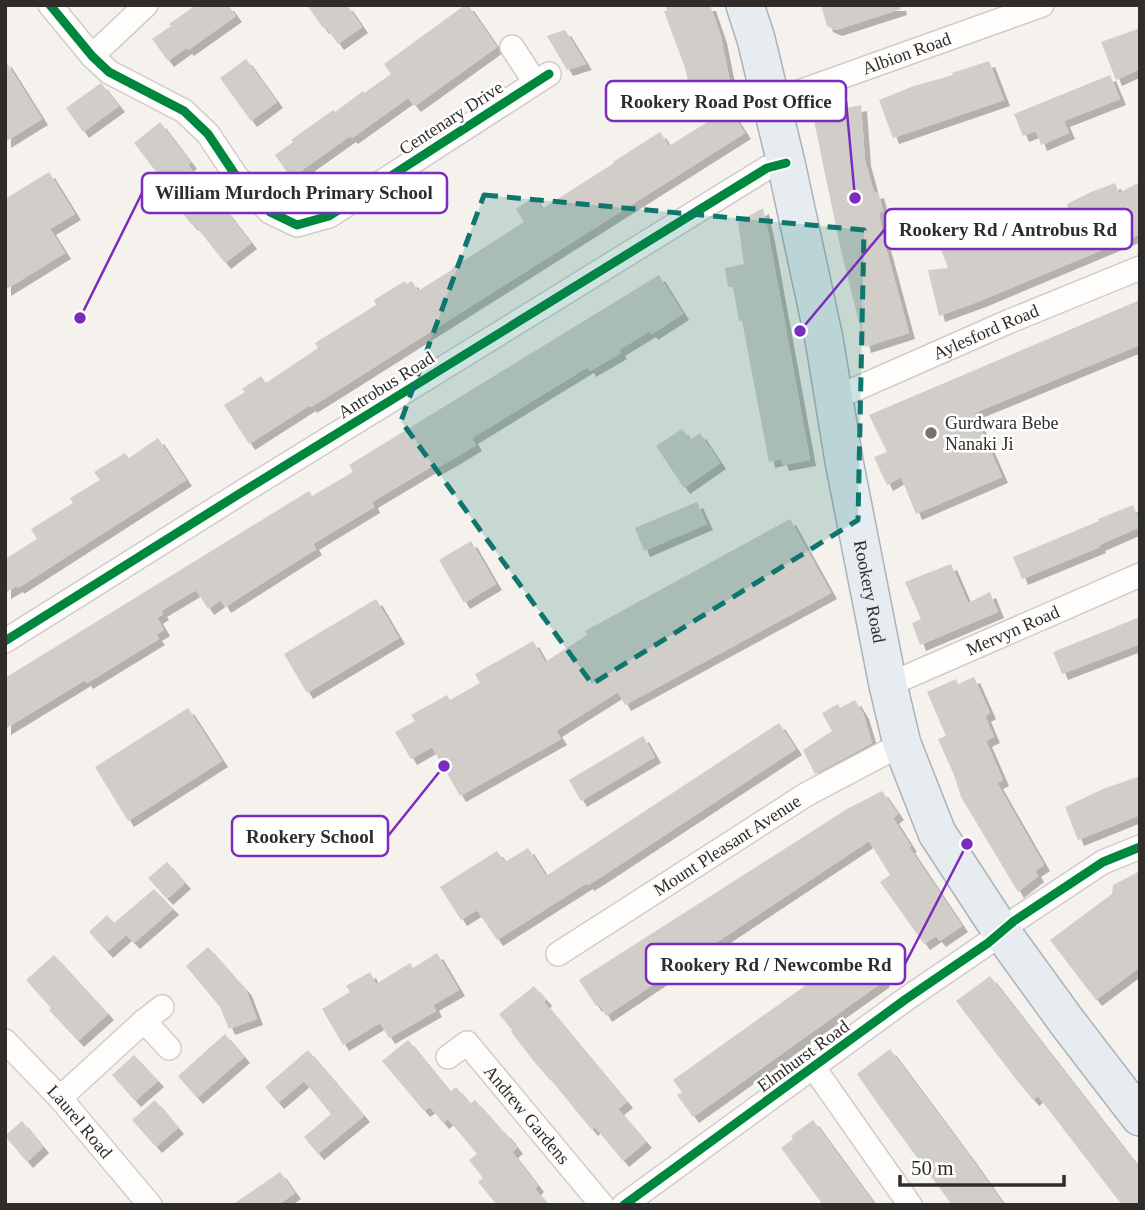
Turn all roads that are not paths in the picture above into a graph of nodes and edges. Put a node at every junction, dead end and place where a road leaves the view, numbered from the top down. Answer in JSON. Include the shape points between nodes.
{"nodes":[{"id":1,"x":50,"y":5,"type":"edge"},
{"id":2,"x":146,"y":5,"type":"edge"},
{"id":3,"x":745,"y":5,"type":"edge"},
{"id":4,"x":1042,"y":5,"type":"edge"},
{"id":5,"x":512,"y":47,"type":"dead end"},
{"id":6,"x":92,"y":56,"type":"junction"},
{"id":7,"x":771,"y":102,"type":"junction"},
{"id":8,"x":786,"y":163,"type":"junction"},
{"id":9,"x":1140,"y":268,"type":"edge"},
{"id":10,"x":833,"y":396,"type":"junction"},
{"id":11,"x":1140,"y":575,"type":"edge"},
{"id":12,"x":5,"y":640,"type":"edge"},
{"id":13,"x":888,"y":685,"type":"junction"},
{"id":14,"x":902,"y":744,"type":"junction"},
{"id":15,"x":1140,"y":847,"type":"edge"},
{"id":16,"x":1001,"y":931,"type":"junction"},
{"id":17,"x":558,"y":954,"type":"dead end"},
{"id":18,"x":162,"y":1007,"type":"dead end"},
{"id":19,"x":144,"y":1021,"type":"junction"},
{"id":20,"x":5,"y":1041,"type":"edge"},
{"id":21,"x":169,"y":1048,"type":"dead end"},
{"id":22,"x":448,"y":1057,"type":"dead end"},
{"id":23,"x":814,"y":1068,"type":"junction"},
{"id":24,"x":60,"y":1098,"type":"junction"},
{"id":25,"x":1140,"y":1117,"type":"edge"},
{"id":26,"x":150,"y":1205,"type":"edge"},
{"id":27,"x":602,"y":1205,"type":"edge"},
{"id":28,"x":624,"y":1205,"type":"edge"},
{"id":29,"x":910,"y":1205,"type":"edge"}],
"edges":[{"from":1,"to":6,"type":"street","name":"Centenary Drive"},
{"from":2,"to":6,"type":"street"},
{"from":3,"to":7,"type":"main road","name":"Rookery Road"},
{"from":4,"to":7,"type":"street","name":"Albion Road"},
{"from":5,"to":6,"type":"street","name":"Centenary Drive","via":[[542,78],[330,216],[297,225],[270,212],[184,111],[108,72]]},
{"from":7,"to":8,"type":"main road","name":"Rookery Road"},
{"from":8,"to":10,"type":"main road","name":"Rookery Road"},
{"from":8,"to":12,"type":"street","name":"Antrobus Road","via":[[744,182]]},
{"from":9,"to":10,"type":"street","name":"Aylesford Road"},
{"from":10,"to":13,"type":"main road","name":"Rookery Road"},
{"from":11,"to":13,"type":"street","name":"Mervyn Road"},
{"from":13,"to":14,"type":"main road","name":"Rookery Road"},
{"from":14,"to":16,"type":"main road","name":"Rookery Road","via":[[937,833]]},
{"from":14,"to":17,"type":"street","name":"Mount Pleasant Avenue","via":[[807,794]]},
{"from":15,"to":16,"type":"street","name":"Elmhurst Road","via":[[1103,862]]},
{"from":16,"to":23,"type":"street","name":"Elmhurst Road"},
{"from":16,"to":25,"type":"main road","name":"Rookery Road"},
{"from":18,"to":19,"type":"street"},
{"from":19,"to":21,"type":"street"},
{"from":19,"to":24,"type":"street"},
{"from":20,"to":24,"type":"street","name":"Laurel Road"},
{"from":22,"to":27,"type":"street","name":"Andrew Gardens","via":[[467,1043]]},
{"from":23,"to":28,"type":"street","name":"Elmhurst Road"},
{"from":23,"to":29,"type":"street"},
{"from":24,"to":26,"type":"street","name":"Laurel Road"}]}
